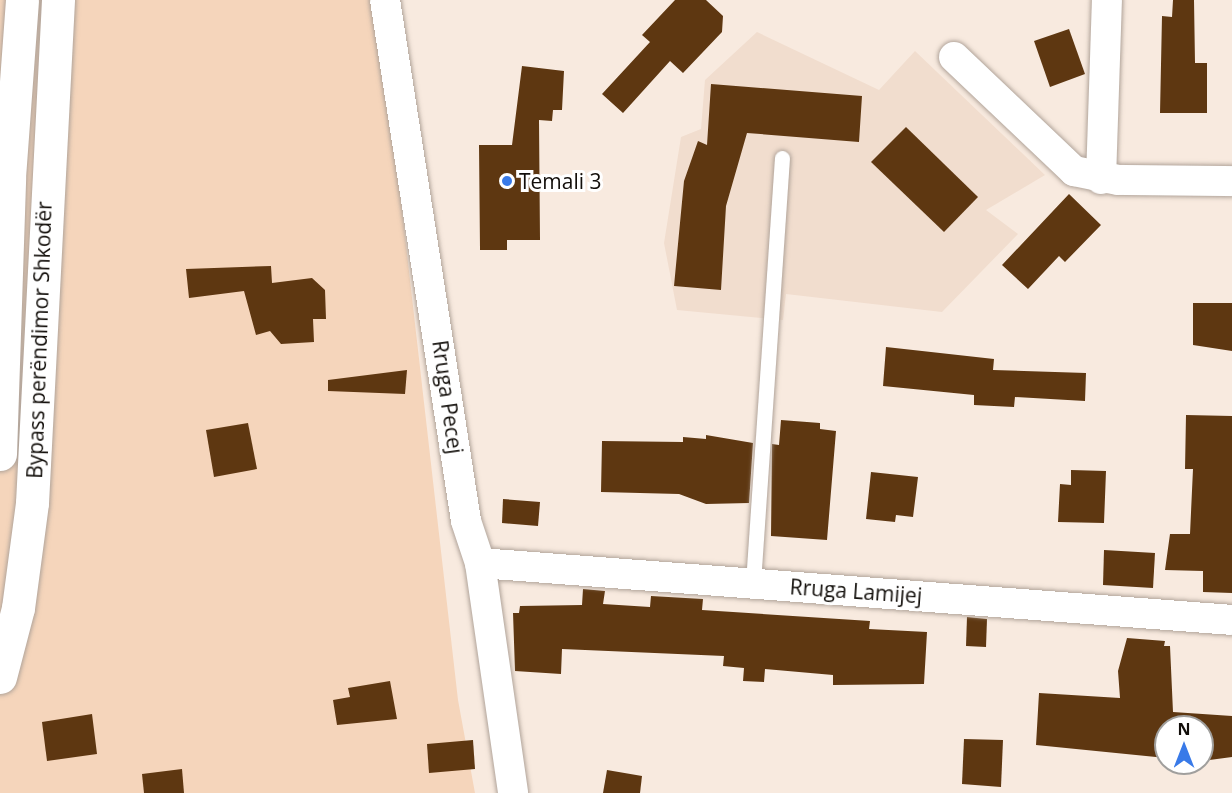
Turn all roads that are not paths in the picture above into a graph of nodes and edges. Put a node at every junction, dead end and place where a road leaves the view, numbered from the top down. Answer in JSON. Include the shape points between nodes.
{"nodes":[{"id":1,"x":22,"y":0,"type":"edge"},
{"id":2,"x":58,"y":0,"type":"edge"},
{"id":3,"x":385,"y":0,"type":"edge"},
{"id":4,"x":1107,"y":0,"type":"edge"},
{"id":5,"x":954,"y":57,"type":"dead end"},
{"id":6,"x":782,"y":158,"type":"dead end"},
{"id":7,"x":1101,"y":178,"type":"junction"},
{"id":8,"x":1232,"y":181,"type":"edge"},
{"id":9,"x":0,"y":454,"type":"edge"},
{"id":10,"x":480,"y":563,"type":"junction"},
{"id":11,"x":753,"y":583,"type":"junction"},
{"id":12,"x":1232,"y":620,"type":"edge"},
{"id":13,"x":0,"y":677,"type":"edge"},
{"id":14,"x":513,"y":793,"type":"edge"}],
"edges":[{"from":1,"to":9,"type":"highway","name":"Bypass perëndimor Shkodër","via":[[9,177]]},
{"from":2,"to":13,"type":"highway","name":"Bypass perëndimor Shkodër","via":[[32,503],[18,608]]},
{"from":3,"to":10,"type":"street","name":"Rruga Pecej","via":[[466,521]]},
{"from":4,"to":7,"type":"street"},
{"from":5,"to":7,"type":"street","via":[[1074,171]]},
{"from":6,"to":11,"type":"lane"},
{"from":7,"to":8,"type":"street"},
{"from":10,"to":11,"type":"street","name":"Rruga Lamijej"},
{"from":10,"to":14,"type":"street","name":"Rruga Pecej"},
{"from":11,"to":12,"type":"street","name":"Rruga Lamijej"}]}
